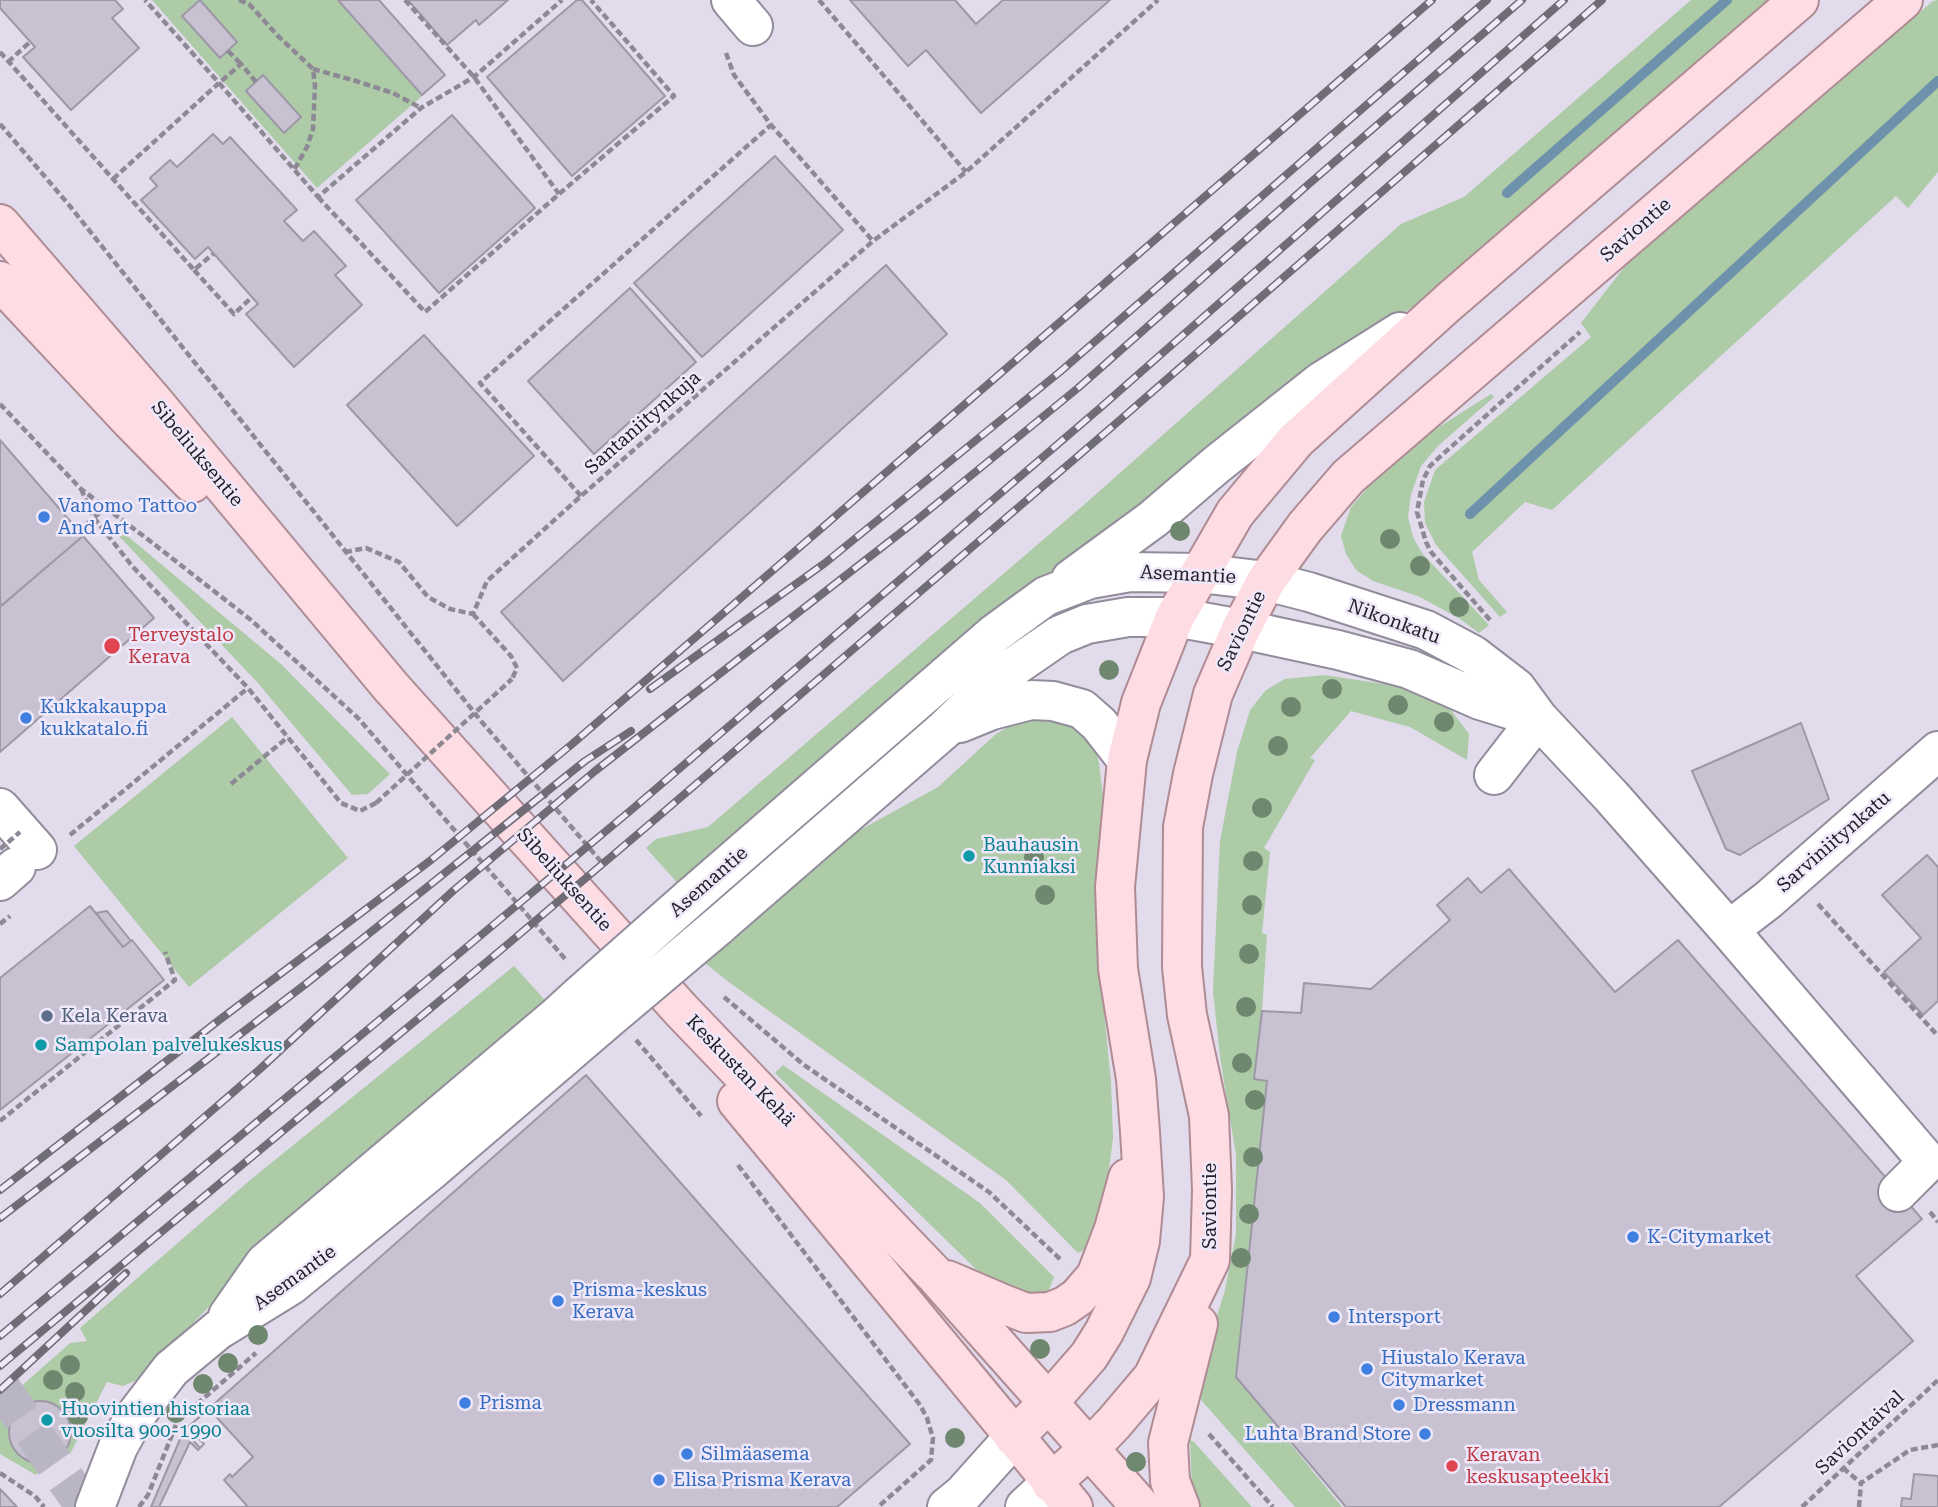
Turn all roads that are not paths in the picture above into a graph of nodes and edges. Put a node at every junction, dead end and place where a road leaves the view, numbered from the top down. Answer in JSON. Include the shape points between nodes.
{"nodes":[{"id":1,"x":1799,"y":0,"type":"edge"},
{"id":2,"x":1903,"y":0,"type":"edge"},
{"id":3,"x":0,"y":224,"type":"edge"},
{"id":4,"x":0,"y":281,"type":"edge"},
{"id":5,"x":1450,"y":301,"type":"junction"},
{"id":6,"x":1200,"y":573,"type":"junction"},
{"id":7,"x":1266,"y":581,"type":"junction"},
{"id":8,"x":1046,"y":596,"type":"junction"},
{"id":9,"x":1175,"y":617,"type":"junction"},
{"id":10,"x":1241,"y":629,"type":"junction"},
{"id":11,"x":391,"y":687,"type":"junction"},
{"id":12,"x":1538,"y":718,"type":"junction"},
{"id":13,"x":945,"y":729,"type":"junction"},
{"id":14,"x":1938,"y":751,"type":"edge"},
{"id":15,"x":1127,"y":760,"type":"junction"},
{"id":16,"x":1494,"y":775,"type":"dead end"},
{"id":17,"x":1729,"y":930,"type":"junction"},
{"id":18,"x":596,"y":1005,"type":"junction"},
{"id":19,"x":681,"y":1010,"type":"junction"},
{"id":20,"x":1140,"y":1132,"type":"junction"},
{"id":21,"x":1898,"y":1192,"type":"dead end"},
{"id":22,"x":1210,"y":1261,"type":"junction"},
{"id":23,"x":934,"y":1274,"type":"junction"},
{"id":24,"x":1048,"y":1403,"type":"junction"},
{"id":25,"x":1014,"y":1437,"type":"junction"},
{"id":26,"x":1089,"y":1449,"type":"junction"},
{"id":27,"x":1049,"y":1499,"type":"edge"},
{"id":28,"x":955,"y":1500,"type":"edge"},
{"id":29,"x":95,"y":1507,"type":"edge"},
{"id":30,"x":1141,"y":1507,"type":"edge"},
{"id":31,"x":1180,"y":1507,"type":"edge"}],
"edges":[{"from":1,"to":5,"type":"main road"},
{"from":2,"to":7,"type":"main road","name":"Saviontie","via":[[1348,477]]},
{"from":3,"to":11,"type":"main road","name":"Sibeliuksentie"},
{"from":4,"to":11,"type":"main road","name":"Sibeliuksentie"},
{"from":5,"to":6,"type":"main road","via":[[1296,440],[1235,513]]},
{"from":5,"to":8,"type":"street","via":[[1322,381],[1153,519]]},
{"from":6,"to":7,"type":"street","name":"Asemantie"},
{"from":6,"to":8,"type":"street","name":"Asemantie","via":[[1130,572],[1090,579]]},
{"from":6,"to":9,"type":"main road"},
{"from":7,"to":10,"type":"main road","name":"Saviontie"},
{"from":7,"to":12,"type":"street","name":"Nikonkatu","via":[[1426,630],[1474,655],[1516,688]]},
{"from":8,"to":18,"type":"street","name":"Asemantie","bridge":true,"via":[[994,634],[691,897]]},
{"from":9,"to":10,"type":"street","name":"Asemantie"},
{"from":9,"to":13,"type":"street","name":"Asemantie","via":[[1128,617],[1087,624],[1060,635],[999,677]]},
{"from":9,"to":15,"type":"main road","via":[[1141,703]]},
{"from":10,"to":12,"type":"street","name":"Nikonkatu","via":[[1409,669],[1480,700]]},
{"from":10,"to":22,"type":"main road","name":"Saviontie","via":[[1213,694],[1183,827],[1182,967],[1186,1015],[1209,1115]]},
{"from":11,"to":19,"type":"main road","name":"Sibeliuksentie"},
{"from":12,"to":16,"type":"street"},
{"from":12,"to":17,"type":"street","name":"Nikonkatu"},
{"from":13,"to":15,"type":"street","via":[[992,710],[1031,700],[1054,701],[1082,709]]},
{"from":13,"to":18,"type":"street","name":"Asemantie","bridge":true,"via":[[717,927]]},
{"from":14,"to":17,"type":"street","name":"Sarviniitynkatu"},
{"from":15,"to":20,"type":"main road","via":[[1115,887],[1118,968]]},
{"from":17,"to":21,"type":"street","name":"Nikonkatu","via":[[1927,1162]]},
{"from":18,"to":29,"type":"street","name":"Asemantie","via":[[556,1017],[427,1171],[265,1263],[218,1330],[171,1369],[135,1416]]},
{"from":19,"to":23,"type":"main road","name":"Keskustan Kehä"},
{"from":19,"to":25,"type":"main road","name":"Keskustan Kehä","via":[[733,1096]]},
{"from":20,"to":23,"type":"main road","via":[[1096,1276],[1065,1306],[1050,1312],[1026,1312]]},
{"from":20,"to":24,"type":"main road","via":[[1144,1197],[1131,1278],[1089,1356]]},
{"from":22,"to":26,"type":"main road","name":"Saviontie","via":[[1153,1377]]},
{"from":22,"to":31,"type":"main road","via":[[1203,1308],[1168,1443],[1170,1481]]},
{"from":23,"to":24,"type":"main road","name":"Keskustan Kehä"},
{"from":24,"to":25,"type":"main road"},
{"from":24,"to":26,"type":"main road","name":"Keskustan Kehä"},
{"from":25,"to":27,"type":"main road","name":"Keskustan Kehä"},
{"from":25,"to":28,"type":"street"},
{"from":26,"to":27,"type":"main road","name":"Saviontie"},
{"from":26,"to":30,"type":"main road","name":"Keskustan Kehä"}]}
